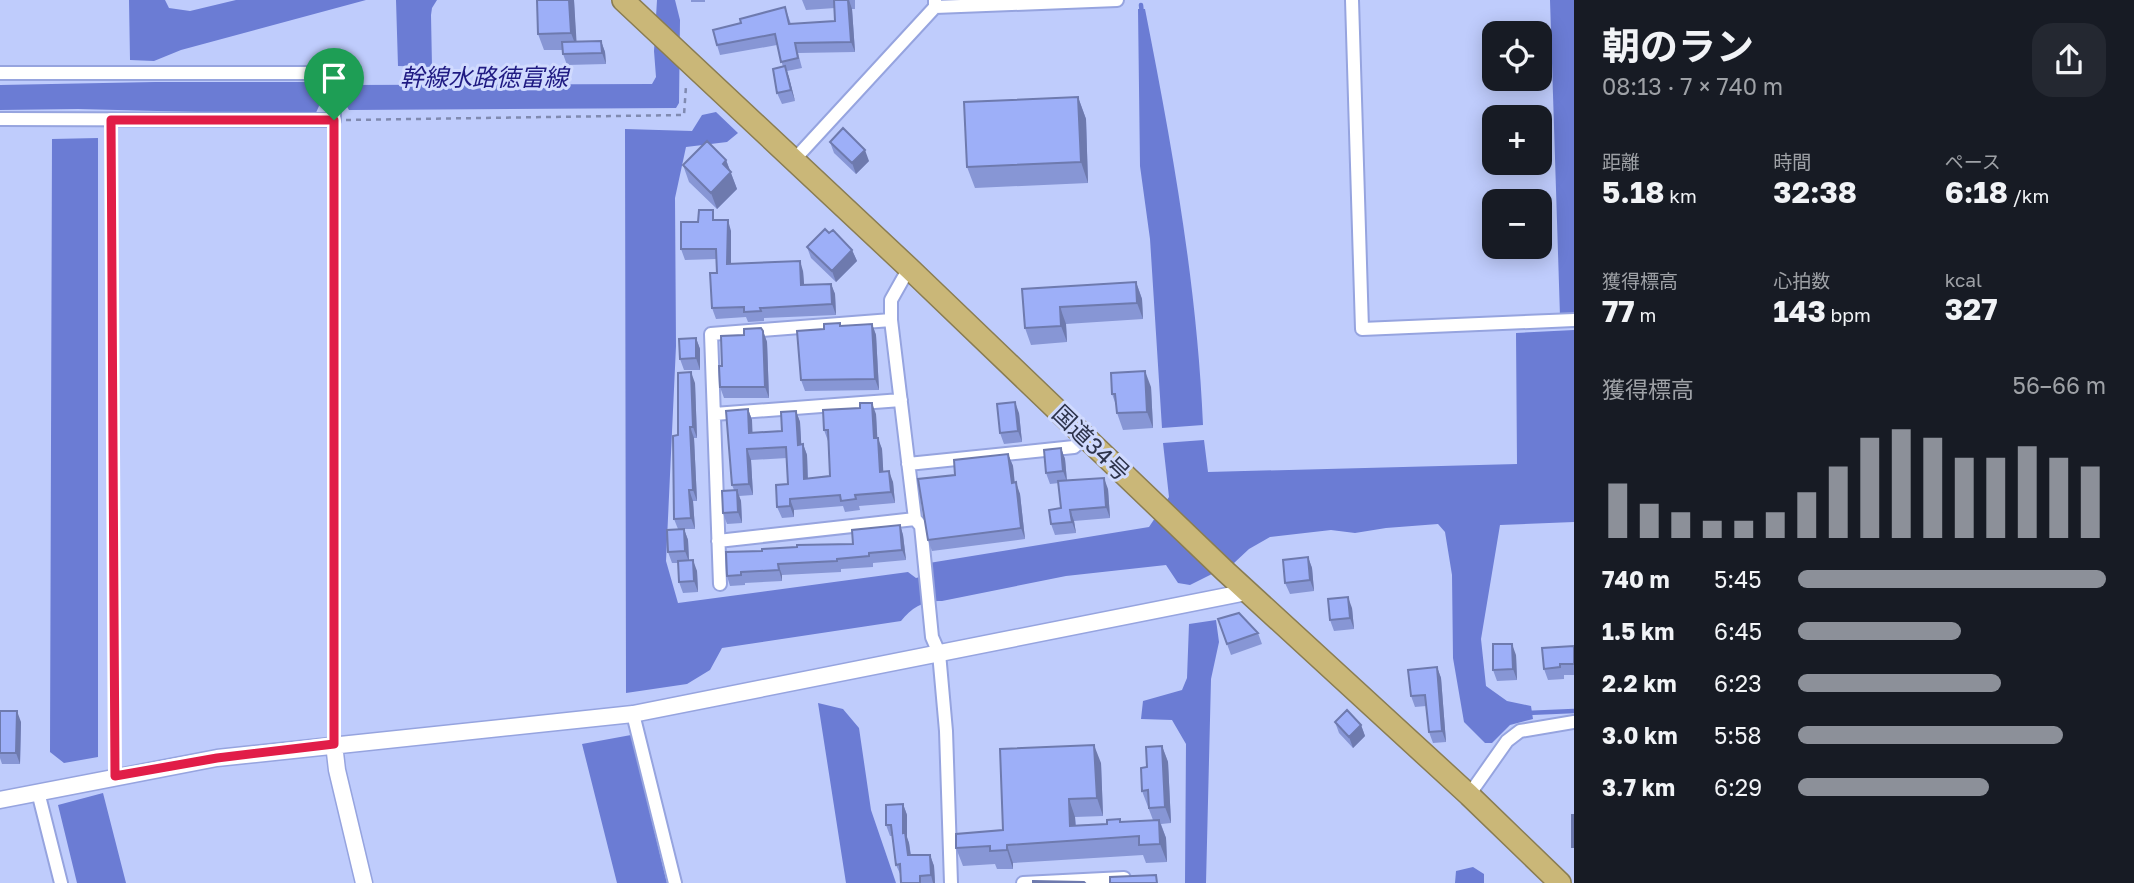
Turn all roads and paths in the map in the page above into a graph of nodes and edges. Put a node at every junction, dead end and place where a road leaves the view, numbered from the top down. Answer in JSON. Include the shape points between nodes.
{"nodes":[{"id":1,"x":1117,"y":0,"type":"edge"},
{"id":2,"x":1352,"y":0,"type":"edge"},
{"id":3,"x":935,"y":3,"type":"edge"},
{"id":4,"x":630,"y":7,"type":"edge"},
{"id":5,"x":685,"y":59,"type":"junction"},
{"id":6,"x":0,"y":73,"type":"edge"},
{"id":7,"x":334,"y":113,"type":"junction"},
{"id":8,"x":0,"y":119,"type":"edge"},
{"id":9,"x":111,"y":120,"type":"junction"},
{"id":10,"x":793,"y":161,"type":"junction"},
{"id":11,"x":909,"y":268,"type":"junction"},
{"id":12,"x":891,"y":320,"type":"junction"},
{"id":13,"x":1574,"y":320,"type":"edge"},
{"id":14,"x":901,"y":400,"type":"junction"},
{"id":15,"x":714,"y":414,"type":"junction"},
{"id":16,"x":1084,"y":437,"type":"junction"},
{"id":17,"x":908,"y":464,"type":"junction"},
{"id":18,"x":915,"y":519,"type":"junction"},
{"id":19,"x":718,"y":541,"type":"junction"},
{"id":20,"x":720,"y":584,"type":"dead end"},
{"id":21,"x":1247,"y":592,"type":"junction"},
{"id":22,"x":939,"y":653,"type":"junction"},
{"id":23,"x":633,"y":714,"type":"junction"},
{"id":24,"x":1574,"y":722,"type":"edge"},
{"id":25,"x":334,"y":744,"type":"junction"},
{"id":26,"x":115,"y":776,"type":"junction"},
{"id":27,"x":38,"y":792,"type":"junction"},
{"id":28,"x":1469,"y":795,"type":"junction"},
{"id":29,"x":0,"y":800,"type":"edge"},
{"id":30,"x":1142,"y":877,"type":"edge"},
{"id":31,"x":1107,"y":881,"type":"edge"},
{"id":32,"x":61,"y":883,"type":"edge"},
{"id":33,"x":364,"y":883,"type":"edge"},
{"id":34,"x":675,"y":883,"type":"edge"},
{"id":35,"x":951,"y":883,"type":"edge"},
{"id":36,"x":1023,"y":883,"type":"edge"},
{"id":37,"x":1029,"y":883,"type":"edge"},
{"id":38,"x":1560,"y":883,"type":"edge"}],
"edges":[{"from":1,"to":3,"type":"street"},
{"from":2,"to":13,"type":"street","via":[[1362,328]]},
{"from":3,"to":10,"type":"street"},
{"from":4,"to":5,"type":"highway","name":"国道34号"},
{"from":5,"to":7,"type":"path","via":[[684,115]]},
{"from":5,"to":10,"type":"highway","name":"国道34号"},
{"from":6,"to":7,"type":"street","via":[[334,73]]},
{"from":7,"to":9,"type":"street"},
{"from":7,"to":25,"type":"path"},
{"from":8,"to":9,"type":"street"},
{"from":9,"to":26,"type":"path"},
{"from":10,"to":11,"type":"highway","name":"国道34号"},
{"from":11,"to":12,"type":"street","via":[[891,300]]},
{"from":11,"to":16,"type":"highway","name":"国道34号"},
{"from":12,"to":14,"type":"street"},
{"from":12,"to":15,"type":"street","via":[[711,334]]},
{"from":14,"to":15,"type":"street"},
{"from":14,"to":17,"type":"street"},
{"from":15,"to":19,"type":"street"},
{"from":16,"to":17,"type":"street","via":[[1074,447]]},
{"from":16,"to":21,"type":"highway","name":"国道34号"},
{"from":17,"to":18,"type":"street"},
{"from":18,"to":19,"type":"street"},
{"from":18,"to":22,"type":"street","via":[[921,526],[932,637]]},
{"from":19,"to":20,"type":"street"},
{"from":21,"to":22,"type":"street"},
{"from":21,"to":28,"type":"highway","name":"国道34号"},
{"from":22,"to":23,"type":"street"},
{"from":22,"to":35,"type":"street"},
{"from":23,"to":25,"type":"street"},
{"from":23,"to":34,"type":"street"},
{"from":24,"to":28,"type":"street","via":[[1520,731],[1507,741]]},
{"from":25,"to":26,"type":"street"},
{"from":25,"to":33,"type":"street"},
{"from":26,"to":27,"type":"street"},
{"from":27,"to":29,"type":"street"},
{"from":27,"to":32,"type":"street"},
{"from":28,"to":38,"type":"highway","name":"国道34号"},
{"from":30,"to":31,"type":"street"},
{"from":31,"to":37,"type":"street"},
{"from":36,"to":37,"type":"street"}]}
